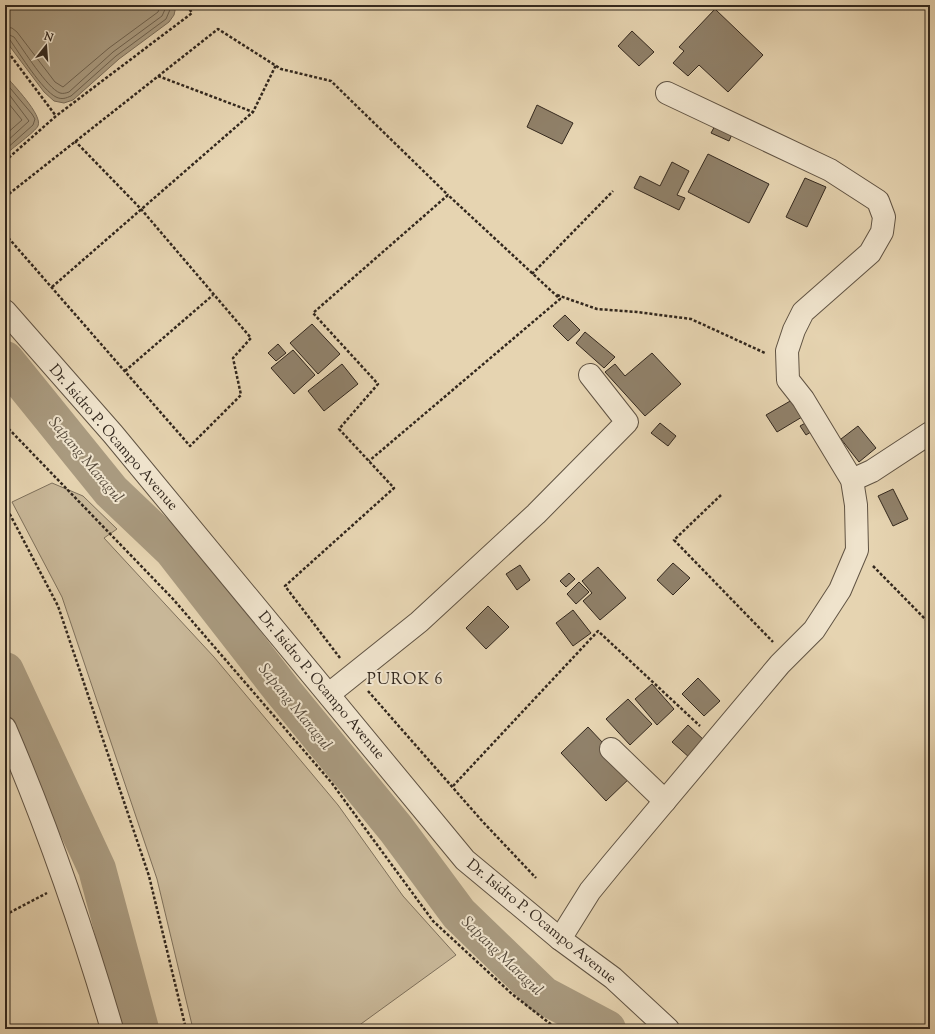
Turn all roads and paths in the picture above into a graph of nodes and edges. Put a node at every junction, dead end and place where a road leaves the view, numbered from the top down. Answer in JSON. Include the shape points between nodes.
{"nodes":[{"id":1,"x":187,"y":5,"type":"edge"},
{"id":2,"x":5,"y":48,"type":"edge"},
{"id":3,"x":276,"y":65,"type":"junction"},
{"id":4,"x":158,"y":76,"type":"junction"},
{"id":5,"x":667,"y":93,"type":"dead end"},
{"id":6,"x":253,"y":112,"type":"junction"},
{"id":7,"x":56,"y":116,"type":"junction"},
{"id":8,"x":75,"y":141,"type":"junction"},
{"id":9,"x":5,"y":161,"type":"edge"},
{"id":10,"x":613,"y":192,"type":"dead end"},
{"id":11,"x":448,"y":195,"type":"junction"},
{"id":12,"x":5,"y":197,"type":"edge"},
{"id":13,"x":141,"y":210,"type":"junction"},
{"id":14,"x":5,"y":234,"type":"edge"},
{"id":15,"x":532,"y":274,"type":"junction"},
{"id":16,"x":52,"y":287,"type":"junction"},
{"id":17,"x":554,"y":294,"type":"junction"},
{"id":18,"x":213,"y":295,"type":"junction"},
{"id":19,"x":5,"y":312,"type":"edge"},
{"id":20,"x":787,"y":364,"type":"junction"},
{"id":21,"x":125,"y":371,"type":"junction"},
{"id":22,"x":590,"y":374,"type":"dead end"},
{"id":23,"x":5,"y":425,"type":"edge"},
{"id":24,"x":930,"y":433,"type":"edge"},
{"id":25,"x":369,"y":461,"type":"junction"},
{"id":26,"x":852,"y":480,"type":"junction"},
{"id":27,"x":721,"y":494,"type":"dead end"},
{"id":28,"x":5,"y":505,"type":"edge"},
{"id":29,"x":857,"y":550,"type":"junction"},
{"id":30,"x":930,"y":624,"type":"edge"},
{"id":31,"x":787,"y":656,"type":"junction"},
{"id":32,"x":353,"y":675,"type":"junction"},
{"id":33,"x":329,"y":694,"type":"junction"},
{"id":34,"x":5,"y":728,"type":"edge"},
{"id":35,"x":715,"y":740,"type":"junction"},
{"id":36,"x":611,"y":749,"type":"dead end"},
{"id":37,"x":452,"y":786,"type":"junction"},
{"id":38,"x":664,"y":801,"type":"junction"},
{"id":39,"x":536,"y":878,"type":"dead end"},
{"id":40,"x":50,"y":891,"type":"dead end"},
{"id":41,"x":5,"y":915,"type":"edge"},
{"id":42,"x":560,"y":939,"type":"junction"},
{"id":43,"x":112,"y":1029,"type":"edge"},
{"id":44,"x":186,"y":1029,"type":"edge"},
{"id":45,"x":557,"y":1029,"type":"edge"},
{"id":46,"x":668,"y":1029,"type":"edge"}],
"edges":[{"from":1,"to":7,"type":"path","via":[[192,13]]},
{"from":2,"to":7,"type":"path"},
{"from":3,"to":4,"type":"path","via":[[218,29]]},
{"from":3,"to":6,"type":"path"},
{"from":3,"to":11,"type":"path","via":[[281,69],[332,81]]},
{"from":4,"to":6,"type":"path"},
{"from":4,"to":8,"type":"path"},
{"from":5,"to":20,"type":"street","via":[[830,170],[878,201],[884,216],[882,232],[870,253],[803,312],[787,351]]},
{"from":6,"to":13,"type":"path"},
{"from":7,"to":9,"type":"path"},
{"from":8,"to":12,"type":"path"},
{"from":8,"to":13,"type":"path"},
{"from":10,"to":15,"type":"path"},
{"from":11,"to":15,"type":"path"},
{"from":11,"to":25,"type":"path","via":[[313,313],[378,384],[339,429]]},
{"from":13,"to":16,"type":"path"},
{"from":13,"to":18,"type":"path"},
{"from":14,"to":16,"type":"path"},
{"from":15,"to":17,"type":"path"},
{"from":16,"to":21,"type":"path"},
{"from":17,"to":20,"type":"path","via":[[597,309],[691,319]]},
{"from":17,"to":25,"type":"path","via":[[560,299]]},
{"from":18,"to":21,"type":"path"},
{"from":18,"to":21,"type":"path","via":[[252,338],[233,358],[241,395],[190,446]]},
{"from":19,"to":33,"type":"street","name":"Dr. Isidro P. Ocampo Avenue","via":[[113,434]]},
{"from":20,"to":26,"type":"street","via":[[788,380],[803,399]]},
{"from":22,"to":32,"type":"street","via":[[627,422],[536,514],[419,622]]},
{"from":23,"to":45,"type":"path","via":[[173,599],[311,758],[433,921],[512,994]]},
{"from":24,"to":26,"type":"street","via":[[880,466]]},
{"from":25,"to":32,"type":"path","via":[[394,488],[285,586]]},
{"from":26,"to":29,"type":"street","via":[[856,505]]},
{"from":27,"to":31,"type":"path","via":[[674,540]]},
{"from":28,"to":44,"type":"path","via":[[58,606],[149,876]]},
{"from":29,"to":30,"type":"path"},
{"from":29,"to":31,"type":"street","via":[[840,590],[814,630]]},
{"from":31,"to":35,"type":"street"},
{"from":32,"to":33,"type":"street"},
{"from":32,"to":37,"type":"path"},
{"from":33,"to":42,"type":"street","name":"Dr. Isidro P. Ocampo Avenue","via":[[466,860]]},
{"from":34,"to":43,"type":"street","via":[[86,939]]},
{"from":35,"to":37,"type":"path","via":[[598,630]]},
{"from":35,"to":38,"type":"street"},
{"from":36,"to":38,"type":"street"},
{"from":37,"to":39,"type":"path"},
{"from":38,"to":42,"type":"street","via":[[590,891]]},
{"from":40,"to":41,"type":"path"},
{"from":42,"to":46,"type":"street","name":"Dr. Isidro P. Ocampo Avenue","via":[[613,978]]}]}
